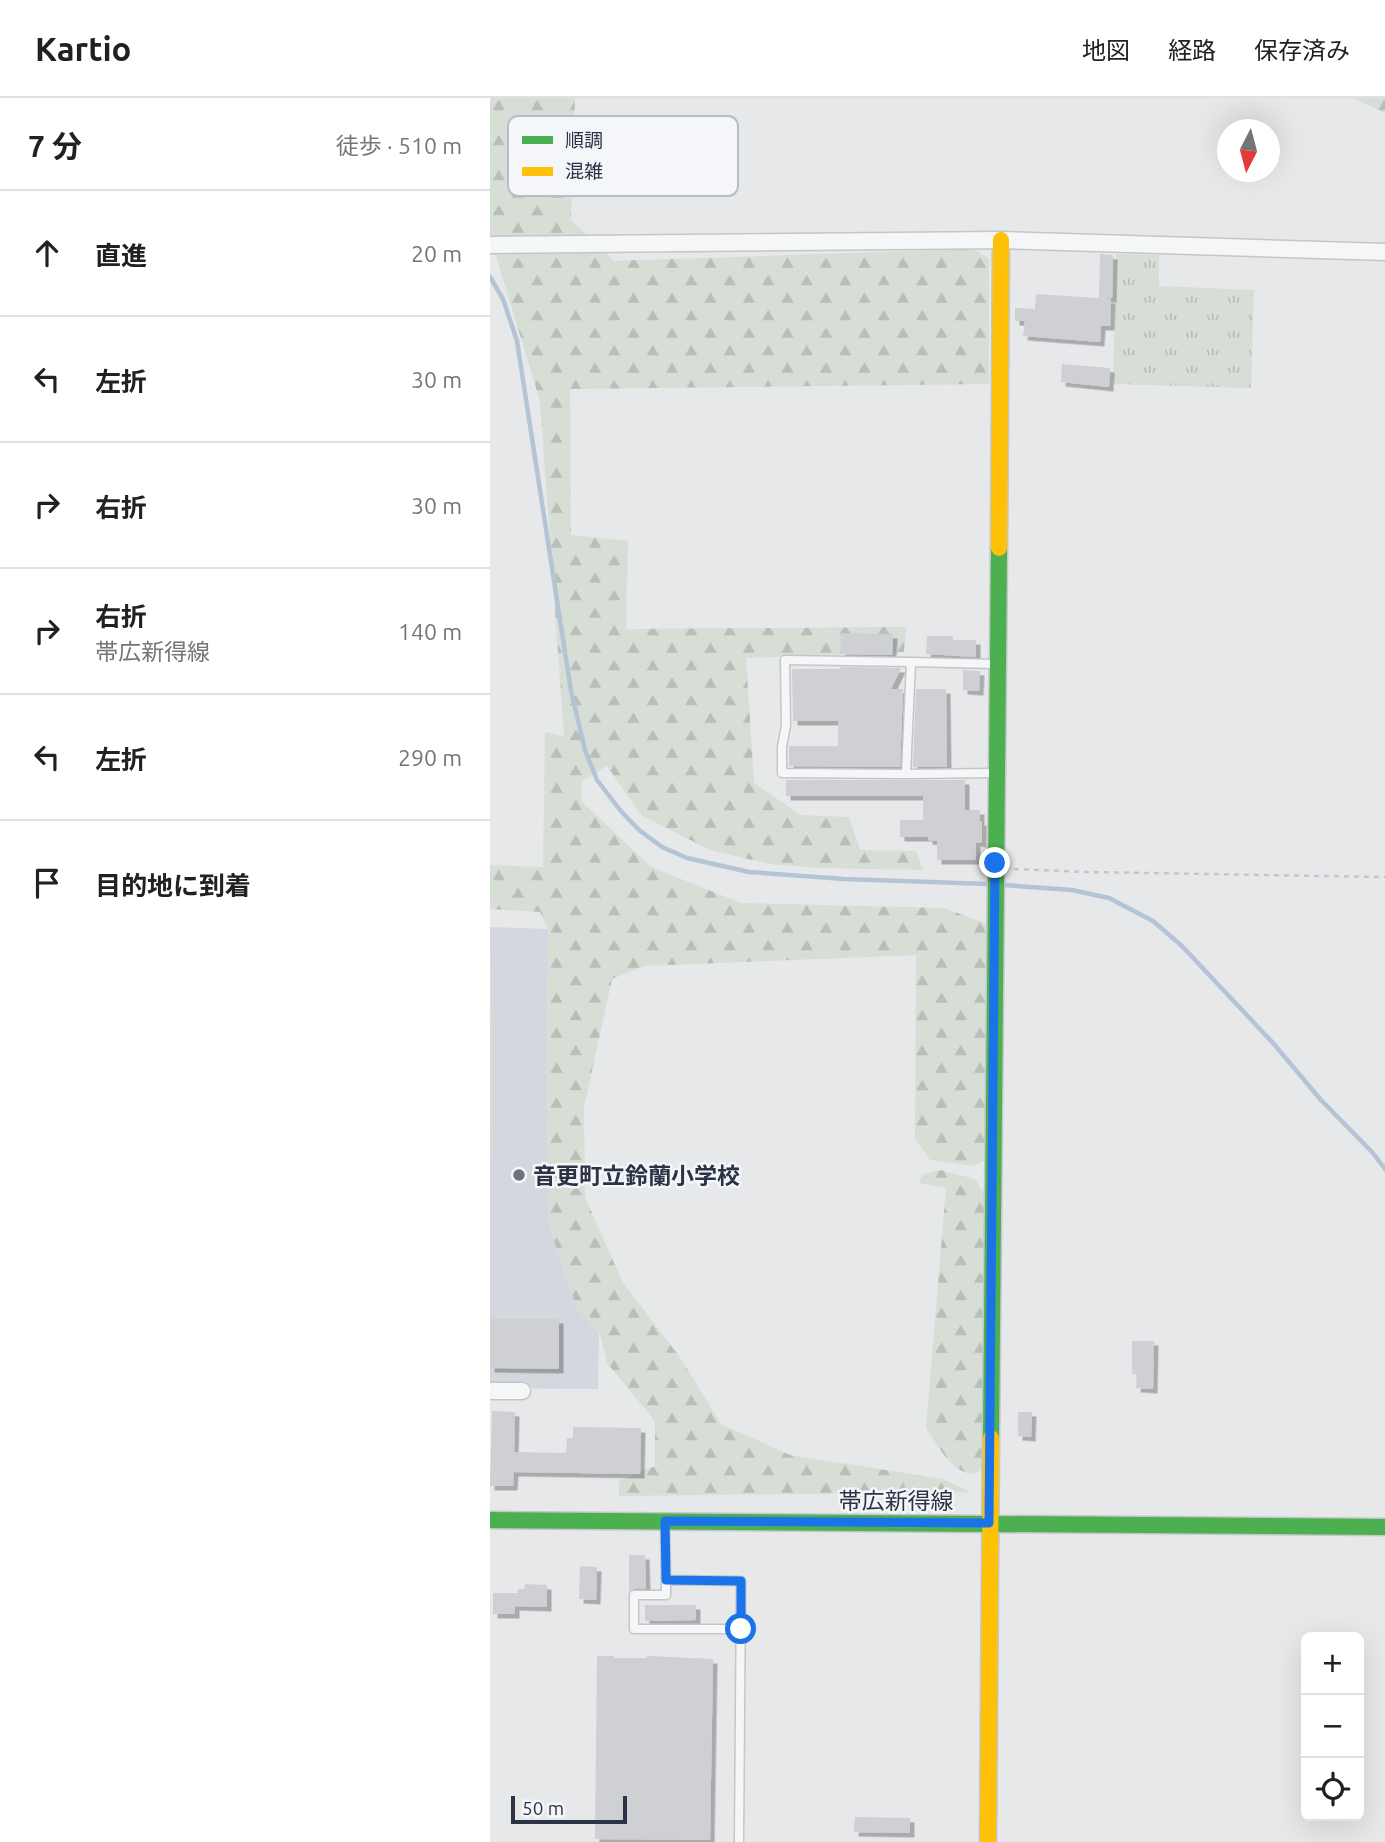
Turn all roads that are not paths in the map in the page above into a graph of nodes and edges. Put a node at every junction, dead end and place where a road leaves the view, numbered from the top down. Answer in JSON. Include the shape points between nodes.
{"nodes":[{"id":1,"x":1000,"y":240,"type":"junction"},
{"id":2,"x":490,"y":245,"type":"edge"},
{"id":3,"x":1385,"y":252,"type":"edge"},
{"id":4,"x":911,"y":662,"type":"junction"},
{"id":5,"x":997,"y":664,"type":"junction"},
{"id":6,"x":996,"y":773,"type":"junction"},
{"id":7,"x":906,"y":774,"type":"junction"},
{"id":8,"x":490,"y":1391,"type":"edge"},
{"id":9,"x":522,"y":1391,"type":"dead end"},
{"id":10,"x":490,"y":1520,"type":"edge"},
{"id":11,"x":665,"y":1521,"type":"junction"},
{"id":12,"x":989,"y":1523,"type":"junction"},
{"id":13,"x":1385,"y":1527,"type":"edge"},
{"id":14,"x":666,"y":1580,"type":"junction"},
{"id":15,"x":741,"y":1629,"type":"junction"},
{"id":16,"x":739,"y":1842,"type":"edge"},
{"id":17,"x":988,"y":1842,"type":"edge"}],
"edges":[{"from":1,"to":2,"type":"street"},
{"from":1,"to":3,"type":"street"},
{"from":1,"to":5,"type":"street"},
{"from":4,"to":5,"type":"lane"},
{"from":4,"to":7,"type":"lane"},
{"from":4,"to":7,"type":"lane","via":[[785,660],[782,773]]},
{"from":5,"to":6,"type":"street"},
{"from":6,"to":7,"type":"lane"},
{"from":6,"to":12,"type":"street"},
{"from":8,"to":9,"type":"street"},
{"from":10,"to":11,"type":"street","name":"帯広新得線"},
{"from":11,"to":12,"type":"street","name":"帯広新得線"},
{"from":11,"to":14,"type":"lane"},
{"from":12,"to":13,"type":"street","name":"帯広新得線"},
{"from":12,"to":17,"type":"street"},
{"from":14,"to":15,"type":"lane","via":[[741,1581]]},
{"from":14,"to":15,"type":"lane","via":[[666,1595],[634,1595],[634,1629]]},
{"from":15,"to":16,"type":"lane"}]}
